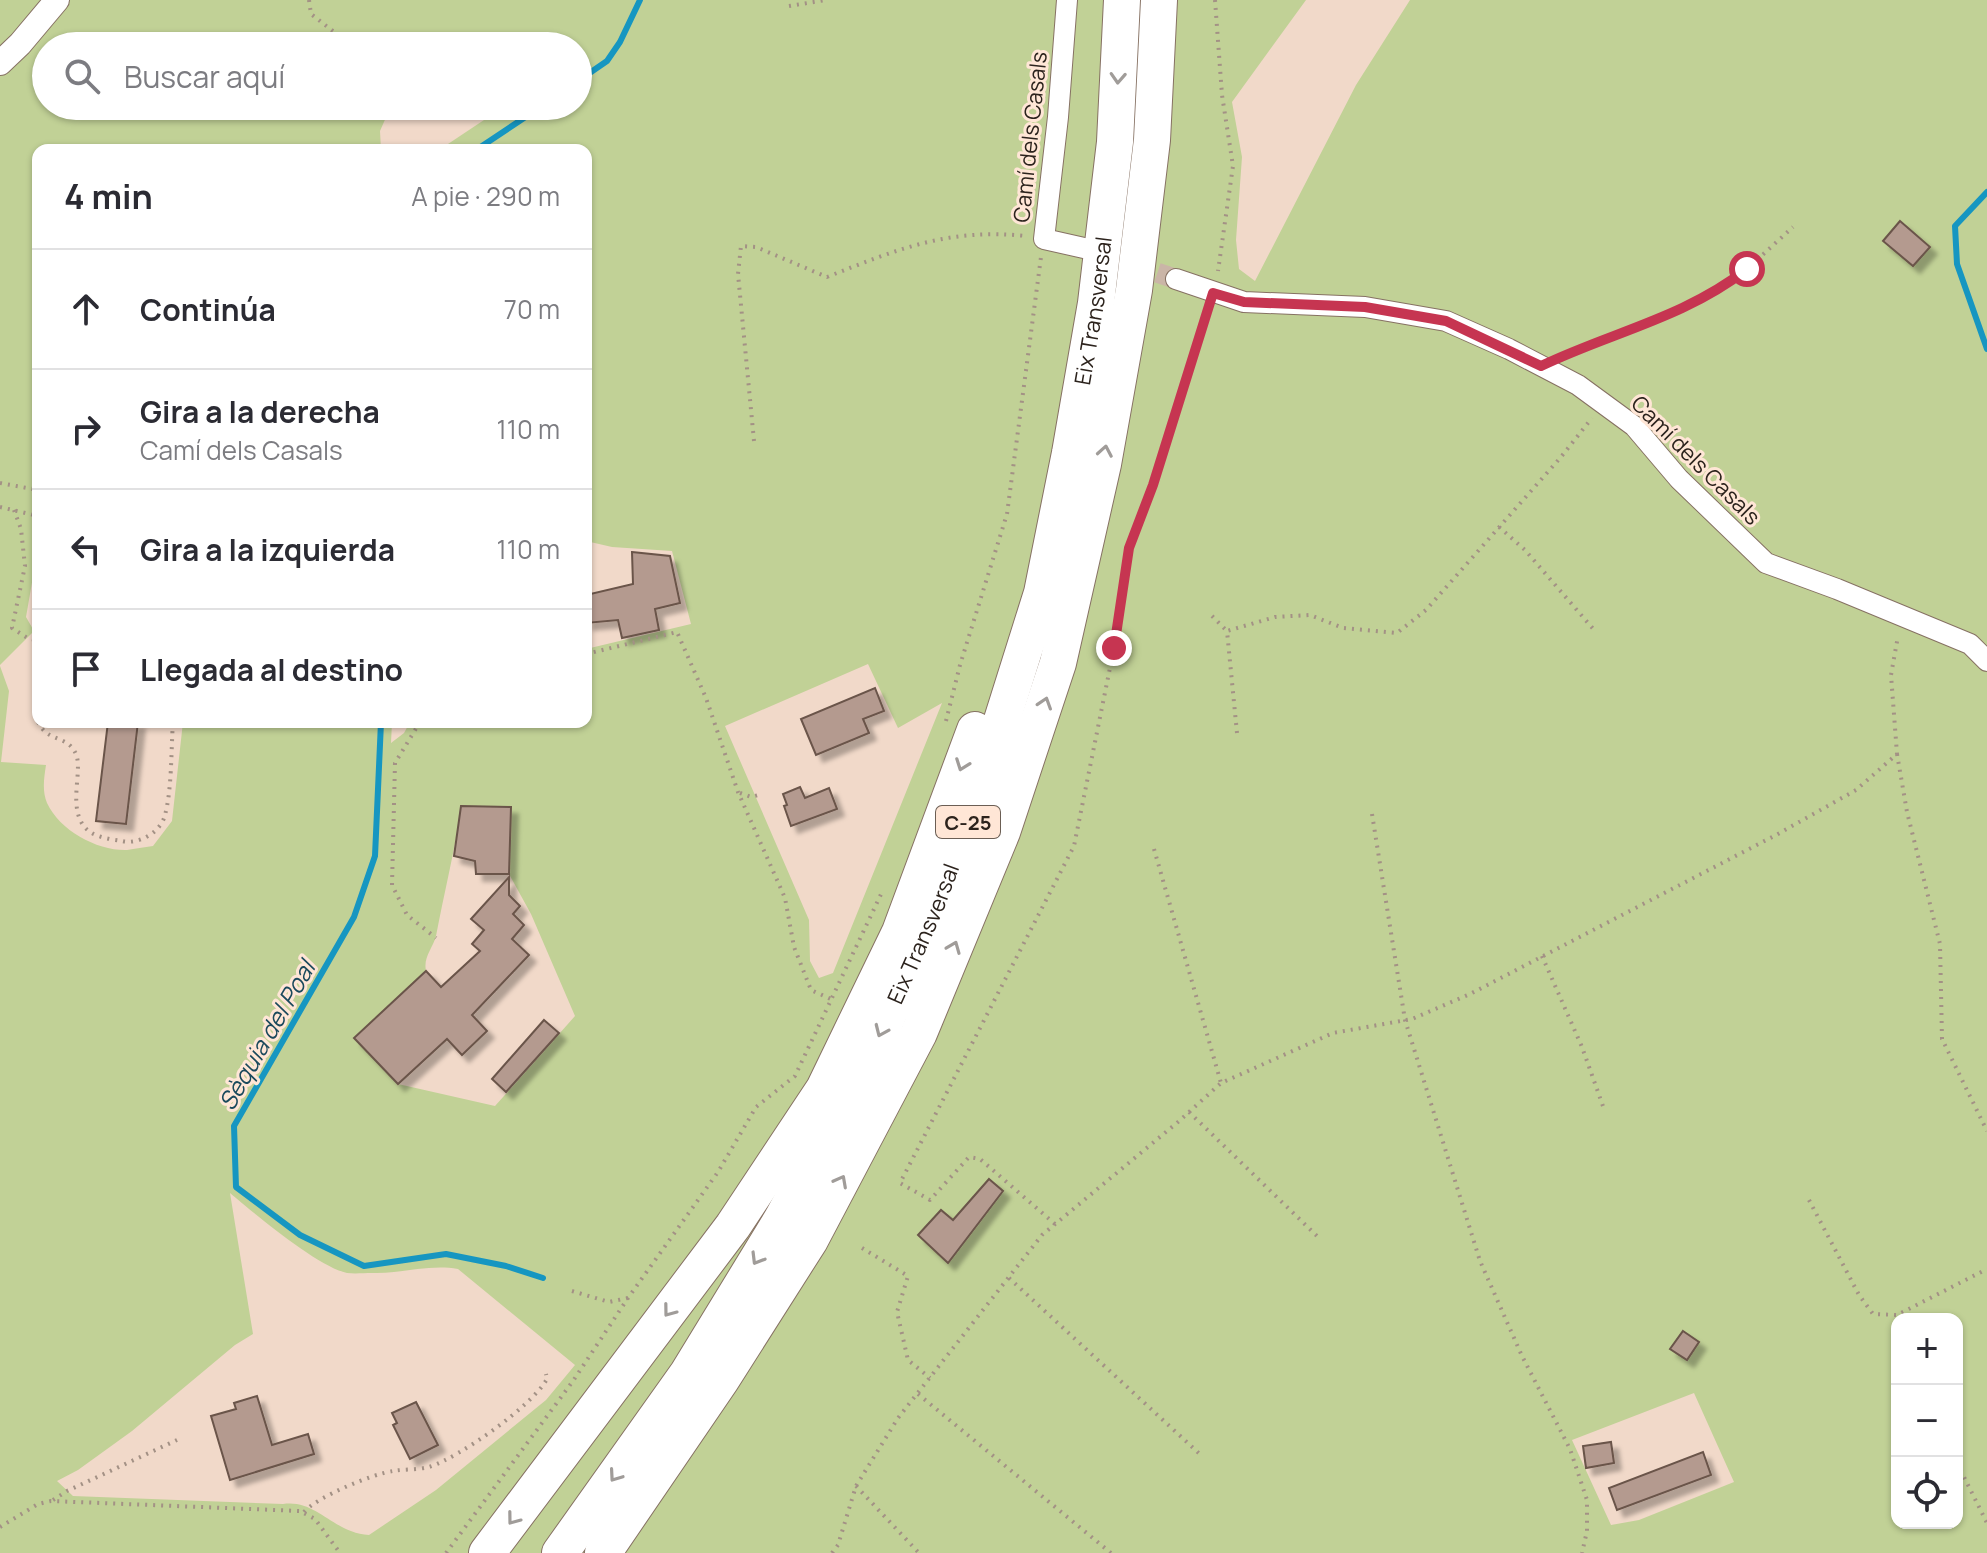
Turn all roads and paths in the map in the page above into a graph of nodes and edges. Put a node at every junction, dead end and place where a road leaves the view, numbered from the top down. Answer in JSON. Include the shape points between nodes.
{"nodes":[{"id":1,"x":57,"y":0,"type":"edge"},
{"id":2,"x":309,"y":0,"type":"edge"},
{"id":3,"x":826,"y":0,"type":"edge"},
{"id":4,"x":1067,"y":0,"type":"edge"},
{"id":5,"x":1122,"y":0,"type":"edge"},
{"id":6,"x":1159,"y":0,"type":"edge"},
{"id":7,"x":1215,"y":0,"type":"edge"},
{"id":8,"x":789,"y":6,"type":"dead end"},
{"id":9,"x":334,"y":32,"type":"edge"},
{"id":10,"x":0,"y":63,"type":"edge"},
{"id":11,"x":1793,"y":227,"type":"dead end"},
{"id":12,"x":1044,"y":239,"type":"junction"},
{"id":13,"x":1084,"y":248,"type":"dead end"},
{"id":14,"x":1176,"y":279,"type":"tunnel mouth"},
{"id":15,"x":1213,"y":293,"type":"junction"},
{"id":16,"x":1541,"y":366,"type":"junction"},
{"id":17,"x":1603,"y":404,"type":"junction"},
{"id":18,"x":754,"y":441,"type":"dead end"},
{"id":19,"x":1070,"y":453,"type":"junction"},
{"id":20,"x":0,"y":483,"type":"edge"},
{"id":21,"x":32,"y":489,"type":"edge"},
{"id":22,"x":0,"y":507,"type":"edge"},
{"id":23,"x":14,"y":510,"type":"junction"},
{"id":24,"x":32,"y":514,"type":"edge"},
{"id":25,"x":1499,"y":527,"type":"junction"},
{"id":26,"x":1212,"y":616,"type":"dead end"},
{"id":27,"x":1902,"y":618,"type":"junction"},
{"id":28,"x":1227,"y":631,"type":"junction"},
{"id":29,"x":1595,"y":631,"type":"dead end"},
{"id":30,"x":32,"y":639,"type":"edge"},
{"id":31,"x":592,"y":653,"type":"edge"},
{"id":32,"x":1987,"y":661,"type":"edge"},
{"id":33,"x":43,"y":728,"type":"edge"},
{"id":34,"x":172,"y":728,"type":"edge"},
{"id":35,"x":416,"y":728,"type":"edge"},
{"id":36,"x":1237,"y":733,"type":"dead end"},
{"id":37,"x":943,"y":735,"type":"dead end"},
{"id":38,"x":1897,"y":754,"type":"junction"},
{"id":39,"x":738,"y":792,"type":"junction"},
{"id":40,"x":762,"y":794,"type":"dead end"},
{"id":41,"x":1372,"y":814,"type":"dead end"},
{"id":42,"x":1154,"y":849,"type":"dead end"},
{"id":43,"x":887,"y":880,"type":"dead end"},
{"id":44,"x":436,"y":938,"type":"dead end"},
{"id":45,"x":1541,"y":955,"type":"junction"},
{"id":46,"x":833,"y":1000,"type":"junction"},
{"id":47,"x":1405,"y":1020,"type":"junction"},
{"id":48,"x":1221,"y":1083,"type":"junction"},
{"id":49,"x":1604,"y":1109,"type":"dead end"},
{"id":50,"x":1189,"y":1112,"type":"junction"},
{"id":51,"x":1987,"y":1131,"type":"edge"},
{"id":52,"x":1809,"y":1200,"type":"dead end"},
{"id":53,"x":1055,"y":1224,"type":"junction"},
{"id":54,"x":1318,"y":1237,"type":"dead end"},
{"id":55,"x":810,"y":1240,"type":"junction"},
{"id":56,"x":862,"y":1248,"type":"dead end"},
{"id":57,"x":1987,"y":1269,"type":"edge"},
{"id":58,"x":1009,"y":1278,"type":"junction"},
{"id":59,"x":572,"y":1291,"type":"dead end"},
{"id":60,"x":628,"y":1298,"type":"junction"},
{"id":61,"x":546,"y":1374,"type":"dead end"},
{"id":62,"x":930,"y":1378,"type":"junction"},
{"id":63,"x":918,"y":1393,"type":"junction"},
{"id":64,"x":177,"y":1440,"type":"dead end"},
{"id":65,"x":1203,"y":1457,"type":"dead end"},
{"id":66,"x":1963,"y":1475,"type":"edge"},
{"id":67,"x":856,"y":1486,"type":"junction"},
{"id":68,"x":51,"y":1501,"type":"junction"},
{"id":69,"x":304,"y":1512,"type":"junction"},
{"id":70,"x":1987,"y":1523,"type":"edge"},
{"id":71,"x":0,"y":1527,"type":"edge"},
{"id":72,"x":340,"y":1553,"type":"edge"},
{"id":73,"x":446,"y":1553,"type":"edge"},
{"id":74,"x":487,"y":1553,"type":"edge"},
{"id":75,"x":560,"y":1553,"type":"edge"},
{"id":76,"x":603,"y":1553,"type":"edge"},
{"id":77,"x":632,"y":1553,"type":"edge"},
{"id":78,"x":832,"y":1553,"type":"edge"},
{"id":79,"x":919,"y":1553,"type":"edge"},
{"id":80,"x":1111,"y":1553,"type":"edge"},
{"id":81,"x":1582,"y":1553,"type":"edge"}],
"edges":[{"from":1,"to":10,"type":"street"},
{"from":2,"to":9,"type":"path","via":[[311,14]]},
{"from":3,"to":8,"type":"path"},
{"from":4,"to":12,"type":"street","name":"Camí dels Casals"},
{"from":5,"to":19,"type":"highway","name":"Eix Transversal","number":"C-25","one_way":true,"via":[[1115,142],[1096,303]]},
{"from":55,"to":6,"type":"highway","name":"Eix Transversal","number":"C-25","one_way":true,"via":[[919,1033],[1002,832],[1058,663],[1103,464],[1134,290],[1152,140]]},
{"from":7,"to":15,"type":"path","via":[[1233,166]]},
{"from":11,"to":16,"type":"path","via":[[1747,269],[1699,302]]},
{"from":12,"to":13,"type":"street","name":"Camí dels Casals"},
{"from":12,"to":18,"type":"path","via":[[972,233],[909,245],[827,277],[756,247],[741,246],[738,274]]},
{"from":12,"to":37,"type":"path","via":[[1007,514]]},
{"from":14,"to":15,"type":"street","name":"Camí dels Casals"},
{"from":15,"to":16,"type":"street","name":"Camí dels Casals","via":[[1244,302],[1365,307],[1446,321]]},
{"from":15,"to":53,"type":"path","via":[[1129,548],[1074,846],[900,1183],[930,1200],[969,1157],[980,1159]]},
{"from":16,"to":17,"type":"street","name":"Camí dels Casals"},
{"from":17,"to":25,"type":"path"},
{"from":17,"to":27,"type":"street","name":"Camí dels Casals","via":[[1634,426],[1679,479],[1766,563]]},
{"from":19,"to":74,"type":"highway","one_way":true,"via":[[900,932],[824,1089],[733,1226]]},
{"from":19,"to":75,"type":"highway","name":"Eix Transversal","number":"C-25","one_way":true,"via":[[1042,593],[981,787],[935,910],[873,1049],[782,1219],[688,1373]]},
{"from":20,"to":21,"type":"path"},
{"from":22,"to":23,"type":"path"},
{"from":23,"to":24,"type":"path"},
{"from":23,"to":30,"type":"path","via":[[25,566],[12,628]]},
{"from":25,"to":28,"type":"path","via":[[1426,610],[1397,633],[1343,628],[1310,615],[1275,617]]},
{"from":25,"to":29,"type":"path"},
{"from":26,"to":28,"type":"path"},
{"from":27,"to":32,"type":"street","name":"Camí dels Casals","via":[[1970,644]]},
{"from":27,"to":38,"type":"path","via":[[1891,675]]},
{"from":28,"to":36,"type":"path"},
{"from":31,"to":39,"type":"path","via":[[677,632]]},
{"from":33,"to":34,"type":"path","via":[[77,754],[76,799],[83,826],[127,843],[149,837],[165,818]]},
{"from":35,"to":44,"type":"path","via":[[395,763],[392,885],[407,915]]},
{"from":38,"to":45,"type":"path","via":[[1856,790]]},
{"from":38,"to":51,"type":"path","via":[[1940,944],[1942,1039]]},
{"from":39,"to":40,"type":"path"},
{"from":39,"to":46,"type":"path","via":[[785,898],[794,947],[811,990]]},
{"from":41,"to":47,"type":"path"},
{"from":42,"to":48,"type":"path"},
{"from":43,"to":46,"type":"path"},
{"from":45,"to":47,"type":"path","via":[[1470,994]]},
{"from":45,"to":49,"type":"path"},
{"from":46,"to":60,"type":"path","via":[[795,1076],[756,1107],[718,1172]]},
{"from":47,"to":48,"type":"path","via":[[1333,1033]]},
{"from":47,"to":81,"type":"path","via":[[1480,1261],[1570,1449],[1587,1500]]},
{"from":48,"to":50,"type":"path"},
{"from":50,"to":53,"type":"path"},
{"from":50,"to":54,"type":"path"},
{"from":52,"to":57,"type":"path","via":[[1873,1314],[1897,1315]]},
{"from":53,"to":58,"type":"path"},
{"from":55,"to":76,"type":"highway","name":"Eix Transversal","number":"C-25"},
{"from":55,"to":77,"type":"highway","via":[[743,1384]]},
{"from":56,"to":62,"type":"path","via":[[908,1276],[897,1312],[908,1360]]},
{"from":58,"to":62,"type":"path"},
{"from":58,"to":65,"type":"path"},
{"from":59,"to":60,"type":"path","via":[[609,1302]]},
{"from":60,"to":73,"type":"path"},
{"from":61,"to":69,"type":"path","via":[[542,1389],[466,1449],[429,1467],[389,1471],[331,1493]]},
{"from":62,"to":63,"type":"path"},
{"from":63,"to":67,"type":"path"},
{"from":63,"to":80,"type":"path"},
{"from":64,"to":68,"type":"path"},
{"from":66,"to":70,"type":"path"},
{"from":67,"to":78,"type":"path"},
{"from":67,"to":79,"type":"path"},
{"from":68,"to":69,"type":"path"},
{"from":68,"to":71,"type":"path"},
{"from":69,"to":72,"type":"path"}]}
